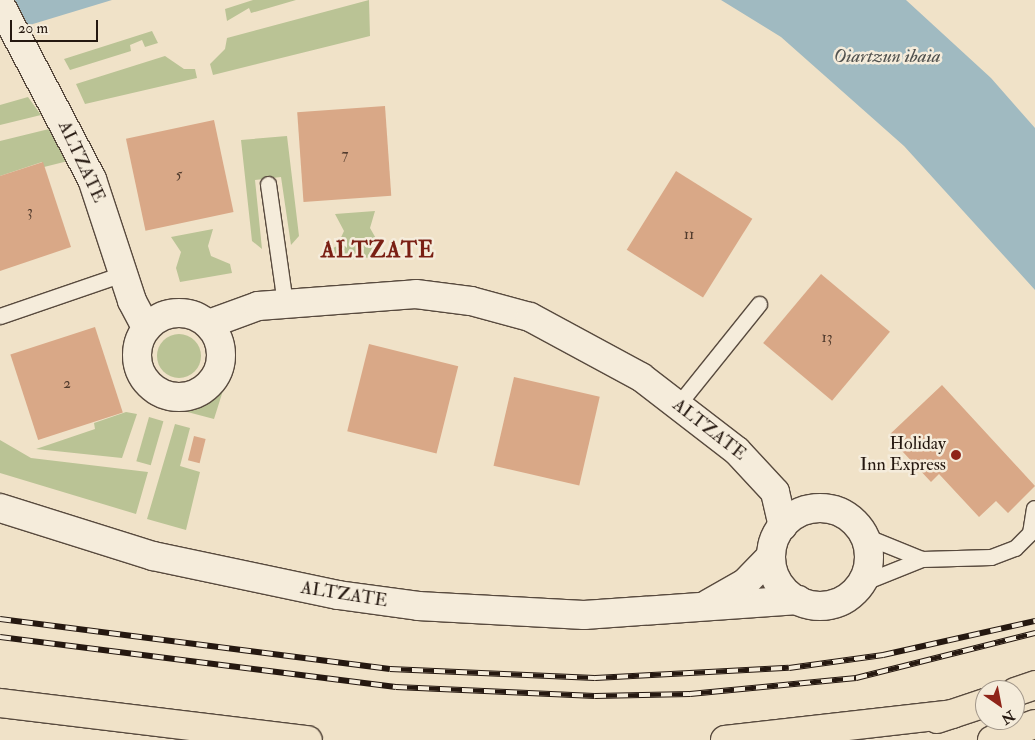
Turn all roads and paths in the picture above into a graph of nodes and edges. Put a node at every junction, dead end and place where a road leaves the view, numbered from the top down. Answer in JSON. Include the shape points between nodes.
{"nodes":[{"id":1,"x":0,"y":4,"type":"edge"},
{"id":2,"x":268,"y":184,"type":"dead end"},
{"id":3,"x":124,"y":274,"type":"junction"},
{"id":4,"x":285,"y":303,"type":"junction"},
{"id":5,"x":759,"y":304,"type":"dead end"},
{"id":6,"x":0,"y":316,"type":"edge"},
{"id":7,"x":209,"y":324,"type":"junction"},
{"id":8,"x":146,"y":327,"type":"junction"},
{"id":9,"x":677,"y":406,"type":"junction"},
{"id":10,"x":775,"y":492,"type":"junction"},
{"id":11,"x":0,"y":508,"type":"edge"},
{"id":12,"x":826,"y":508,"type":"junction"},
{"id":13,"x":1034,"y":508,"type":"edge"},
{"id":14,"x":782,"y":526,"type":"junction"},
{"id":15,"x":865,"y":536,"type":"junction"},
{"id":16,"x":771,"y":556,"type":"junction"},
{"id":17,"x":922,"y":559,"type":"junction"},
{"id":18,"x":862,"y":583,"type":"junction"},
{"id":19,"x":798,"y":600,"type":"junction"},
{"id":20,"x":698,"y":609,"type":"junction"},
{"id":21,"x":0,"y":703,"type":"edge"},
{"id":22,"x":975,"y":706,"type":"edge"},
{"id":23,"x":953,"y":714,"type":"junction"},
{"id":24,"x":1035,"y":724,"type":"edge"},
{"id":25,"x":308,"y":740,"type":"edge"},
{"id":26,"x":725,"y":740,"type":"edge"},
{"id":27,"x":861,"y":740,"type":"edge"},
{"id":28,"x":992,"y":740,"type":"edge"}],
"edges":[{"from":1,"to":3,"type":"street","name":"ALTZATE","via":[[92,179]]},
{"from":2,"to":4,"type":"lane"},
{"from":3,"to":6,"type":"lane"},
{"from":3,"to":8,"type":"street","name":"ALTZATE"},
{"from":4,"to":7,"type":"street","name":"ALTZATE","via":[[258,306]]},
{"from":4,"to":9,"type":"street","name":"ALTZATE","via":[[416,294],[471,301],[530,317],[570,334],[641,377]]},
{"from":5,"to":9,"type":"lane"},
{"from":7,"to":8,"type":"street","via":[[177,312]]},
{"from":7,"to":8,"type":"street","via":[[221,349],[216,376],[207,387],[181,397],[155,390],[140,372],[136,349]]},
{"from":9,"to":10,"type":"street","name":"ALTZATE","via":[[755,466]]},
{"from":10,"to":12,"type":"street"},
{"from":10,"to":14,"type":"street","name":"ALTZATE"},
{"from":11,"to":20,"type":"street","name":"ALTZATE","via":[[153,556],[338,595],[494,612],[584,615]]},
{"from":12,"to":14,"type":"street","via":[[810,509]]},
{"from":12,"to":15,"type":"street","via":[[842,513]]},
{"from":13,"to":17,"type":"lane","via":[[1030,533],[1015,548],[991,557]]},
{"from":14,"to":16,"type":"street"},
{"from":15,"to":17,"type":"lane"},
{"from":15,"to":18,"type":"street","via":[[870,552]]},
{"from":16,"to":19,"type":"street","via":[[780,586]]},
{"from":16,"to":20,"type":"street","name":"ALTZATE","via":[[744,584]]},
{"from":17,"to":18,"type":"lane"},
{"from":18,"to":19,"type":"street","via":[[837,604],[821,606]]},
{"from":19,"to":20,"type":"street","name":"ALTZATE"},
{"from":21,"to":25,"type":"main road"},
{"from":22,"to":23,"type":"main road"},
{"from":23,"to":26,"type":"main road"},
{"from":23,"to":27,"type":"main road"},
{"from":24,"to":28,"type":"main road"}]}
